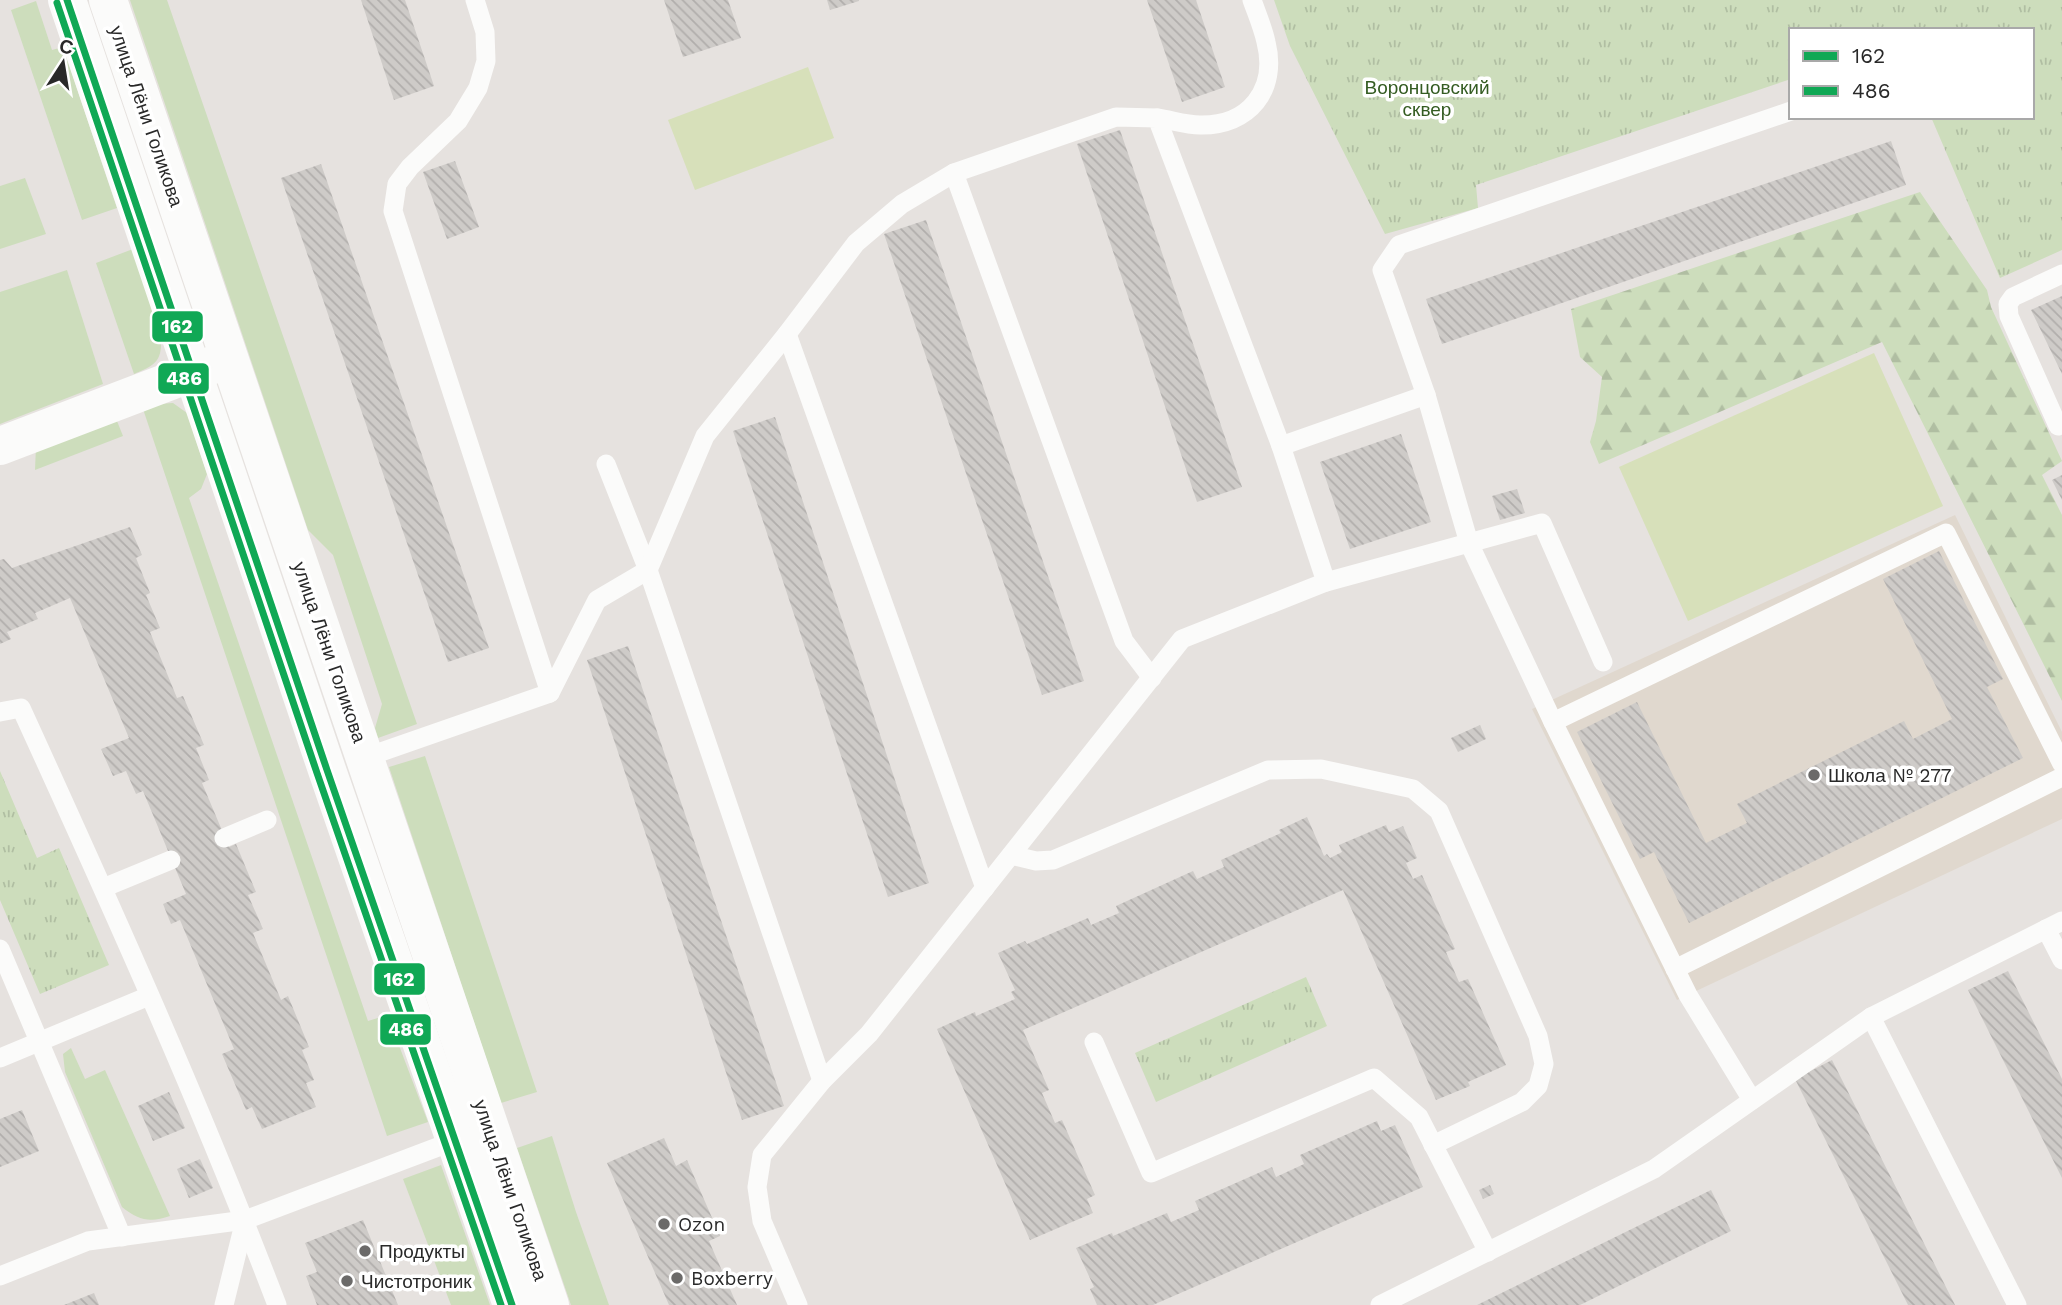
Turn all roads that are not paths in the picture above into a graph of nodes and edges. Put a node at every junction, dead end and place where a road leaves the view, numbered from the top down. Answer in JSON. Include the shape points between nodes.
{"nodes":[{"id":1,"x":67,"y":0,"type":"edge"},
{"id":2,"x":108,"y":0,"type":"edge"},
{"id":3,"x":475,"y":0,"type":"edge"},
{"id":4,"x":1252,"y":0,"type":"edge"},
{"id":5,"x":1789,"y":112,"type":"edge"},
{"id":6,"x":1157,"y":118,"type":"junction"},
{"id":7,"x":954,"y":173,"type":"junction"},
{"id":8,"x":162,"y":220,"type":"junction"},
{"id":9,"x":2062,"y":274,"type":"edge"},
{"id":10,"x":787,"y":334,"type":"junction"},
{"id":11,"x":229,"y":359,"type":"junction"},
{"id":12,"x":193,"y":372,"type":"junction"},
{"id":13,"x":1426,"y":395,"type":"junction"},
{"id":14,"x":2062,"y":424,"type":"edge"},
{"id":15,"x":0,"y":446,"type":"edge"},
{"id":16,"x":1281,"y":446,"type":"junction"},
{"id":17,"x":606,"y":464,"type":"dead end"},
{"id":18,"x":1469,"y":543,"type":"junction"},
{"id":19,"x":648,"y":570,"type":"junction"},
{"id":20,"x":1326,"y":582,"type":"junction"},
{"id":21,"x":1603,"y":662,"type":"dead end"},
{"id":22,"x":1152,"y":678,"type":"junction"},
{"id":23,"x":550,"y":693,"type":"junction"},
{"id":24,"x":0,"y":712,"type":"edge"},
{"id":25,"x":1553,"y":722,"type":"junction"},
{"id":26,"x":366,"y":757,"type":"junction"},
{"id":27,"x":2062,"y":764,"type":"edge"},
{"id":28,"x":327,"y":770,"type":"junction"},
{"id":29,"x":2062,"y":777,"type":"edge"},
{"id":30,"x":267,"y":820,"type":"dead end"},
{"id":31,"x":225,"y":838,"type":"dead end"},
{"id":32,"x":1011,"y":855,"type":"junction"},
{"id":33,"x":172,"y":860,"type":"dead end"},
{"id":34,"x":103,"y":888,"type":"junction"},
{"id":35,"x":985,"y":888,"type":"junction"},
{"id":36,"x":2054,"y":925,"type":"edge"},
{"id":37,"x":0,"y":949,"type":"edge"},
{"id":38,"x":2062,"y":960,"type":"edge"},
{"id":39,"x":1675,"y":969,"type":"junction"},
{"id":40,"x":149,"y":996,"type":"junction"},
{"id":41,"x":1871,"y":1017,"type":"junction"},
{"id":42,"x":39,"y":1042,"type":"junction"},
{"id":43,"x":1094,"y":1042,"type":"dead end"},
{"id":44,"x":0,"y":1058,"type":"edge"},
{"id":45,"x":822,"y":1081,"type":"junction"},
{"id":46,"x":1752,"y":1100,"type":"junction"},
{"id":47,"x":490,"y":1128,"type":"junction"},
{"id":48,"x":455,"y":1141,"type":"junction"},
{"id":49,"x":1433,"y":1145,"type":"junction"},
{"id":50,"x":245,"y":1220,"type":"junction"},
{"id":51,"x":122,"y":1237,"type":"junction"},
{"id":52,"x":1488,"y":1252,"type":"junction"},
{"id":53,"x":0,"y":1276,"type":"edge"},
{"id":54,"x":224,"y":1305,"type":"edge"},
{"id":55,"x":277,"y":1305,"type":"edge"},
{"id":56,"x":512,"y":1305,"type":"edge"},
{"id":57,"x":550,"y":1305,"type":"edge"},
{"id":58,"x":799,"y":1305,"type":"edge"},
{"id":59,"x":1380,"y":1305,"type":"edge"},
{"id":60,"x":2017,"y":1305,"type":"edge"}],
"edges":[{"from":1,"to":8,"type":"street","name":"улица Лёни Голикова"},
{"from":2,"to":8,"type":"street","name":"улица Лёни Голикова"},
{"from":3,"to":23,"type":"lane","via":[[485,32],[486,61],[478,88],[458,121],[397,184],[393,211]]},
{"from":4,"to":6,"type":"lane","via":[[1267,44],[1268,76],[1258,102],[1234,121],[1200,125]]},
{"from":5,"to":13,"type":"lane","via":[[1399,245],[1382,270]]},
{"from":6,"to":7,"type":"lane","via":[[1116,117]]},
{"from":6,"to":16,"type":"lane"},
{"from":7,"to":10,"type":"lane","via":[[902,204],[856,243]]},
{"from":7,"to":22,"type":"lane","via":[[1124,641]]},
{"from":8,"to":11,"type":"street","name":"улица Лёни Голикова"},
{"from":8,"to":12,"type":"street","name":"улица Лёни Голикова"},
{"from":9,"to":14,"type":"lane","via":[[2013,297],[2008,304],[2009,316],[2058,426]]},
{"from":10,"to":19,"type":"lane","via":[[705,436]]},
{"from":10,"to":35,"type":"lane"},
{"from":11,"to":12,"type":"street"},
{"from":11,"to":26,"type":"street","name":"улица Лёни Голикова"},
{"from":12,"to":15,"type":"street"},
{"from":12,"to":28,"type":"street","name":"улица Лёни Голикова"},
{"from":13,"to":16,"type":"lane"},
{"from":13,"to":18,"type":"lane"},
{"from":16,"to":20,"type":"lane"},
{"from":17,"to":19,"type":"lane"},
{"from":18,"to":20,"type":"lane"},
{"from":18,"to":21,"type":"lane","via":[[1542,523]]},
{"from":18,"to":25,"type":"lane"},
{"from":19,"to":23,"type":"lane","via":[[597,600]]},
{"from":19,"to":45,"type":"lane"},
{"from":20,"to":22,"type":"lane","via":[[1182,639]]},
{"from":22,"to":32,"type":"lane"},
{"from":23,"to":26,"type":"lane"},
{"from":24,"to":34,"type":"lane","via":[[21,708]]},
{"from":25,"to":27,"type":"lane","via":[[1946,533]]},
{"from":25,"to":39,"type":"lane"},
{"from":26,"to":28,"type":"lane"},
{"from":26,"to":47,"type":"street","name":"улица Лёни Голикова"},
{"from":28,"to":48,"type":"street","name":"улица Лёни Голикова"},
{"from":29,"to":39,"type":"lane"},
{"from":30,"to":31,"type":"lane"},
{"from":32,"to":35,"type":"lane"},
{"from":32,"to":49,"type":"lane","via":[[1053,860],[1268,770],[1321,769],[1413,789],[1439,811],[1538,1036],[1545,1064],[1538,1086],[1522,1102]]},
{"from":33,"to":34,"type":"lane"},
{"from":34,"to":40,"type":"lane"},
{"from":35,"to":45,"type":"lane","via":[[869,1034]]},
{"from":36,"to":38,"type":"lane"},
{"from":36,"to":41,"type":"lane"},
{"from":37,"to":42,"type":"lane"},
{"from":39,"to":46,"type":"lane"},
{"from":40,"to":42,"type":"lane"},
{"from":40,"to":50,"type":"lane"},
{"from":41,"to":46,"type":"lane"},
{"from":41,"to":60,"type":"lane"},
{"from":42,"to":44,"type":"lane"},
{"from":42,"to":51,"type":"lane"},
{"from":43,"to":49,"type":"lane","via":[[1151,1173],[1374,1078],[1419,1117]]},
{"from":45,"to":58,"type":"lane","via":[[762,1155],[757,1187],[762,1221]]},
{"from":46,"to":52,"type":"lane","via":[[1654,1169]]},
{"from":47,"to":48,"type":"lane"},
{"from":47,"to":57,"type":"street","name":"улица Лёни Голикова"},
{"from":48,"to":50,"type":"lane"},
{"from":48,"to":56,"type":"street","name":"улица Лёни Голикова"},
{"from":49,"to":52,"type":"lane"},
{"from":50,"to":51,"type":"lane"},
{"from":50,"to":54,"type":"lane"},
{"from":50,"to":55,"type":"lane"},
{"from":51,"to":53,"type":"lane","via":[[88,1241]]},
{"from":52,"to":59,"type":"lane"}]}
